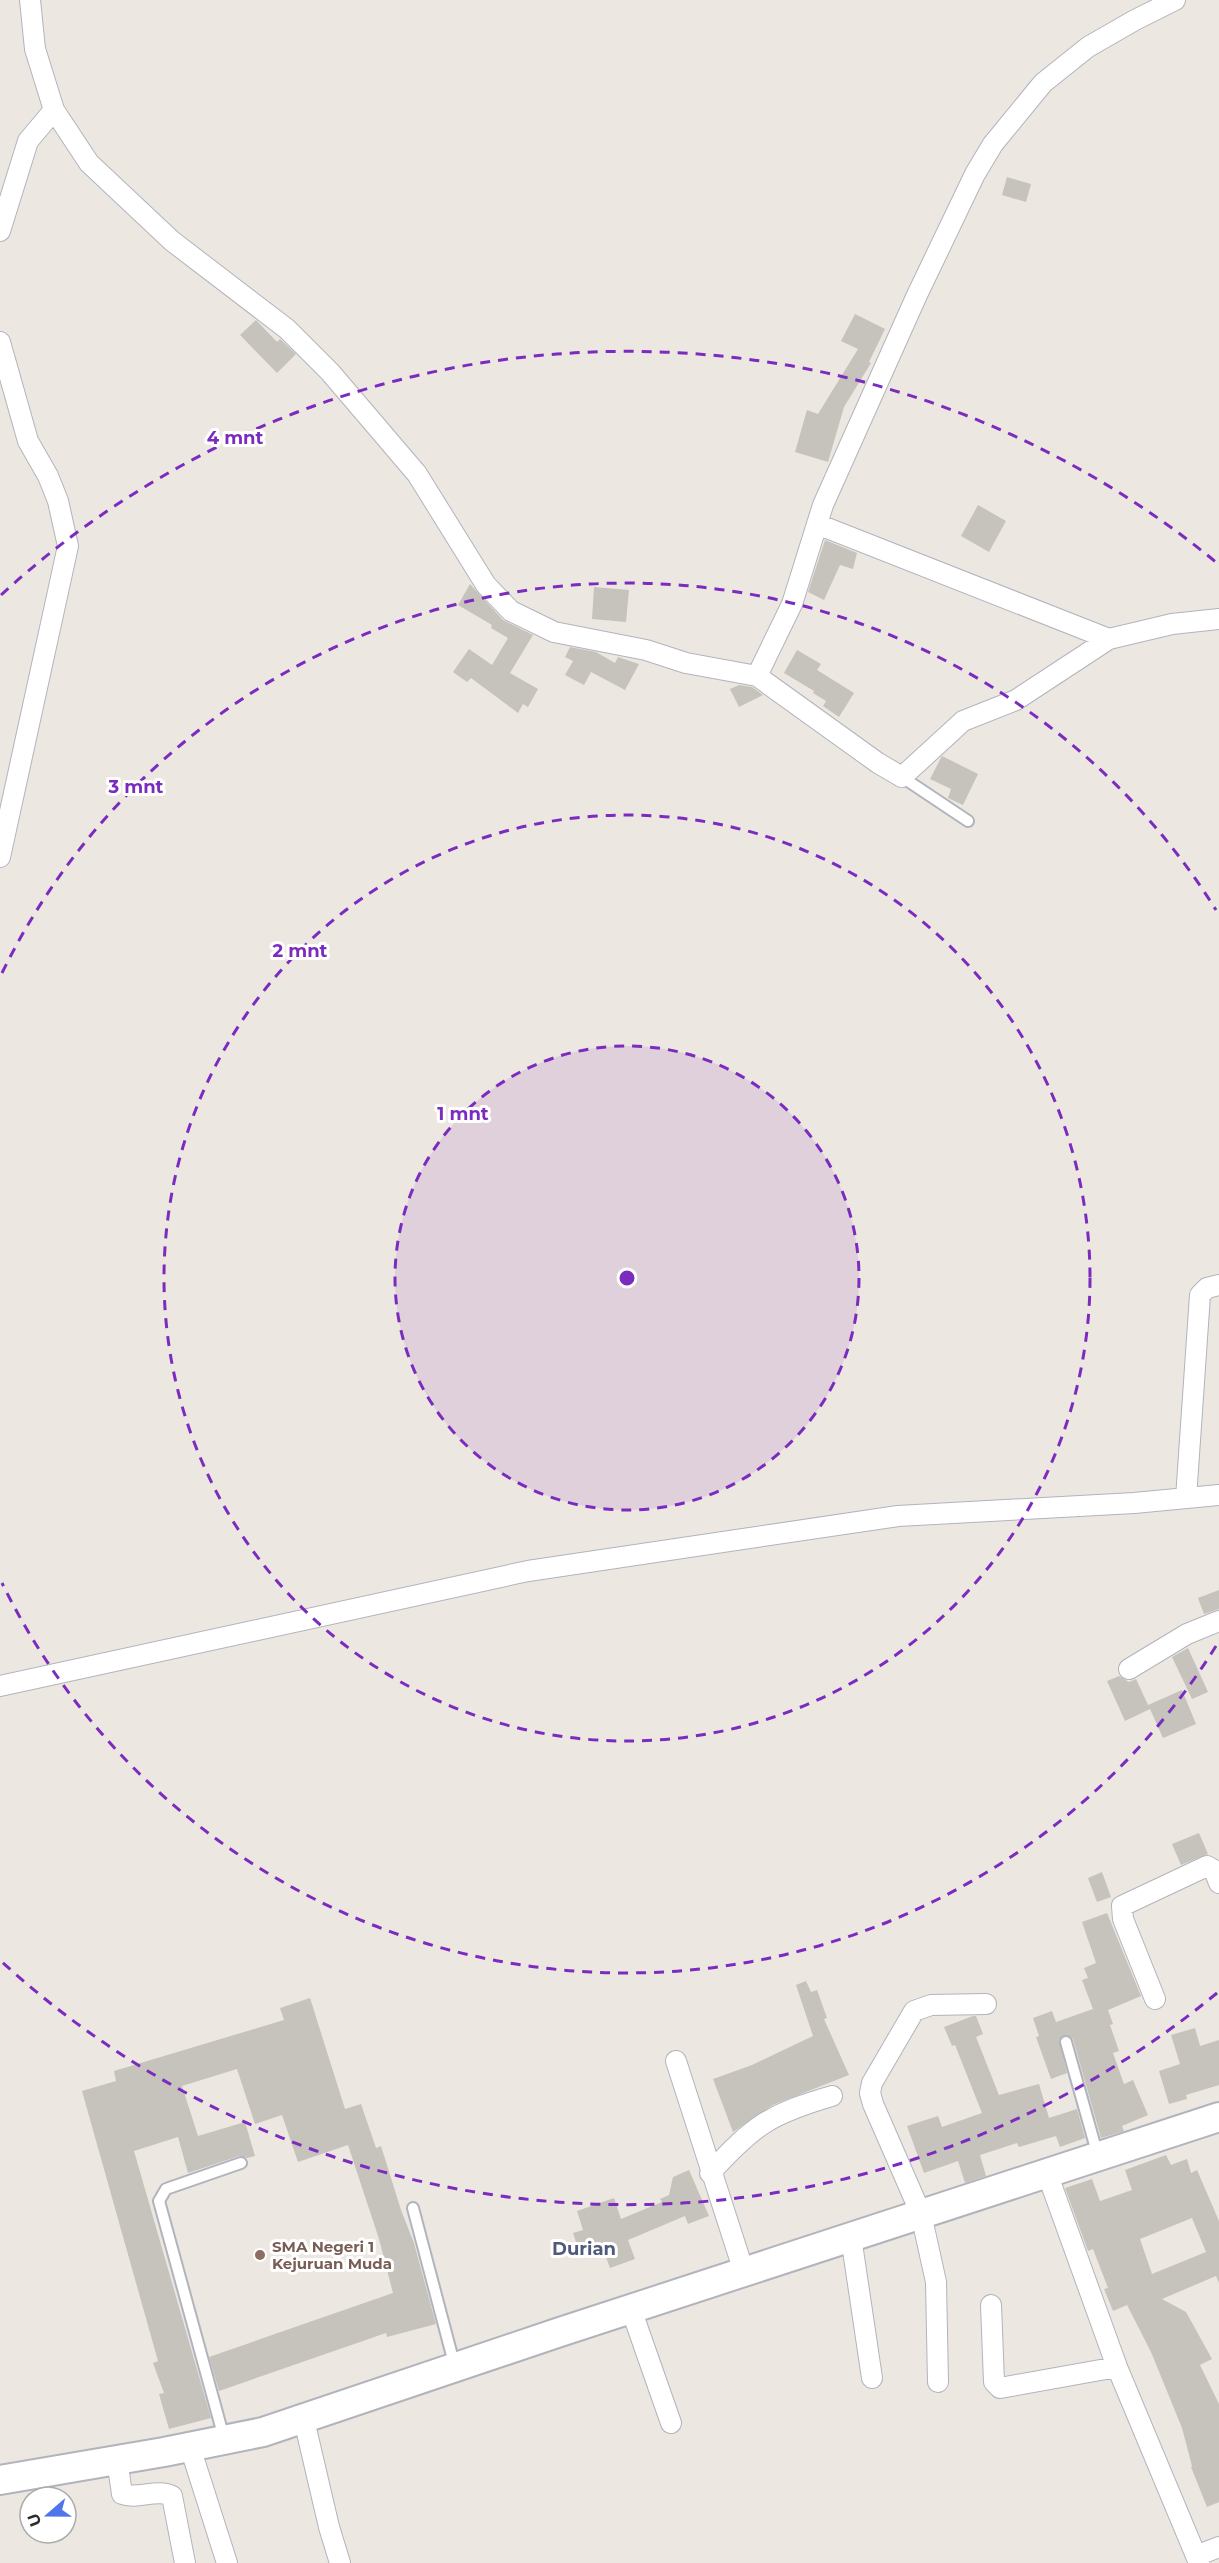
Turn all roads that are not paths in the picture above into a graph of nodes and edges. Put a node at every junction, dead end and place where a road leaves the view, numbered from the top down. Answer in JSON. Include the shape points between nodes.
{"nodes":[{"id":1,"x":30,"y":0,"type":"edge"},
{"id":2,"x":1175,"y":0,"type":"edge"},
{"id":3,"x":54,"y":111,"type":"junction"},
{"id":4,"x":0,"y":231,"type":"edge"},
{"id":5,"x":0,"y":342,"type":"edge"},
{"id":6,"x":817,"y":524,"type":"junction"},
{"id":7,"x":1219,"y":619,"type":"edge"},
{"id":8,"x":1109,"y":639,"type":"junction"},
{"id":9,"x":758,"y":676,"type":"junction"},
{"id":10,"x":902,"y":777,"type":"junction"},
{"id":11,"x":968,"y":821,"type":"dead end"},
{"id":12,"x":0,"y":857,"type":"edge"},
{"id":13,"x":1219,"y":1286,"type":"edge"},
{"id":14,"x":1219,"y":1495,"type":"edge"},
{"id":15,"x":1186,"y":1498,"type":"junction"},
{"id":16,"x":1219,"y":1621,"type":"edge"},
{"id":17,"x":1129,"y":1669,"type":"dead end"},
{"id":18,"x":0,"y":1686,"type":"edge"},
{"id":19,"x":1219,"y":1883,"type":"edge"},
{"id":20,"x":1155,"y":2000,"type":"dead end"},
{"id":21,"x":986,"y":2004,"type":"dead end"},
{"id":22,"x":1066,"y":2042,"type":"dead end"},
{"id":23,"x":676,"y":2061,"type":"dead end"},
{"id":24,"x":832,"y":2096,"type":"dead end"},
{"id":25,"x":1219,"y":2117,"type":"edge"},
{"id":26,"x":1098,"y":2157,"type":"junction"},
{"id":27,"x":241,"y":2163,"type":"dead end"},
{"id":28,"x":710,"y":2173,"type":"junction"},
{"id":29,"x":1047,"y":2173,"type":"junction"},
{"id":30,"x":413,"y":2208,"type":"dead end"},
{"id":31,"x":921,"y":2214,"type":"junction"},
{"id":32,"x":851,"y":2237,"type":"junction"},
{"id":33,"x":744,"y":2272,"type":"junction"},
{"id":34,"x":991,"y":2305,"type":"dead end"},
{"id":35,"x":631,"y":2309,"type":"junction"},
{"id":36,"x":455,"y":2367,"type":"junction"},
{"id":37,"x":1117,"y":2367,"type":"junction"},
{"id":38,"x":872,"y":2378,"type":"dead end"},
{"id":39,"x":938,"y":2382,"type":"dead end"},
{"id":40,"x":304,"y":2420,"type":"junction"},
{"id":41,"x":671,"y":2423,"type":"dead end"},
{"id":42,"x":225,"y":2441,"type":"junction"},
{"id":43,"x":190,"y":2448,"type":"junction"},
{"id":44,"x":117,"y":2459,"type":"junction"},
{"id":45,"x":0,"y":2480,"type":"edge"},
{"id":46,"x":1219,"y":2547,"type":"edge"},
{"id":47,"x":1197,"y":2560,"type":"edge"},
{"id":48,"x":185,"y":2563,"type":"edge"},
{"id":49,"x":227,"y":2563,"type":"edge"},
{"id":50,"x":340,"y":2563,"type":"edge"}],
"edges":[{"from":1,"to":3,"type":"street","via":[[35,49]]},
{"from":2,"to":6,"type":"street","via":[[1088,47],[1052,76],[993,144],[916,295]]},
{"from":3,"to":4,"type":"street","via":[[28,141]]},
{"from":3,"to":9,"type":"street","via":[[89,163],[124,198],[172,241],[286,329],[330,372],[417,474],[486,585],[511,611],[554,632]]},
{"from":5,"to":12,"type":"street","via":[[28,441],[58,501],[68,546]]},
{"from":6,"to":8,"type":"street"},
{"from":6,"to":9,"type":"street","via":[[792,604]]},
{"from":7,"to":8,"type":"street","via":[[1172,624]]},
{"from":8,"to":10,"type":"street","via":[[1016,700],[963,721]]},
{"from":9,"to":10,"type":"street","via":[[878,764]]},
{"from":10,"to":11,"type":"lane"},
{"from":13,"to":15,"type":"street","via":[[1207,1288],[1200,1295]]},
{"from":14,"to":15,"type":"street"},
{"from":15,"to":18,"type":"street","via":[[898,1516],[528,1571]]},
{"from":16,"to":17,"type":"street","via":[[1187,1634]]},
{"from":19,"to":20,"type":"street","via":[[1214,1870],[1207,1866],[1122,1906],[1123,1918]]},
{"from":21,"to":31,"type":"street","via":[[931,2004],[914,2011],[871,2088],[873,2104]]},
{"from":22,"to":26,"type":"lane"},
{"from":23,"to":28,"type":"street"},
{"from":24,"to":28,"type":"street","via":[[772,2117],[738,2143]]},
{"from":25,"to":26,"type":"main road"},
{"from":26,"to":29,"type":"main road"},
{"from":27,"to":42,"type":"lane","via":[[166,2189],[159,2201]]},
{"from":28,"to":33,"type":"street"},
{"from":29,"to":31,"type":"main road"},
{"from":29,"to":37,"type":"street"},
{"from":30,"to":36,"type":"lane"},
{"from":31,"to":32,"type":"main road"},
{"from":31,"to":39,"type":"street","via":[[936,2282]]},
{"from":32,"to":33,"type":"main road"},
{"from":32,"to":38,"type":"street"},
{"from":33,"to":35,"type":"main road"},
{"from":34,"to":37,"type":"street","via":[[994,2382],[1000,2388]]},
{"from":35,"to":36,"type":"main road"},
{"from":35,"to":41,"type":"street"},
{"from":36,"to":40,"type":"main road"},
{"from":37,"to":47,"type":"street"},
{"from":40,"to":42,"type":"main road"},
{"from":40,"to":50,"type":"street"},
{"from":42,"to":43,"type":"main road"},
{"from":43,"to":44,"type":"main road"},
{"from":43,"to":49,"type":"street"},
{"from":44,"to":45,"type":"main road"},
{"from":44,"to":48,"type":"street","via":[[122,2494],[172,2496]]},
{"from":46,"to":47,"type":"street"}]}
